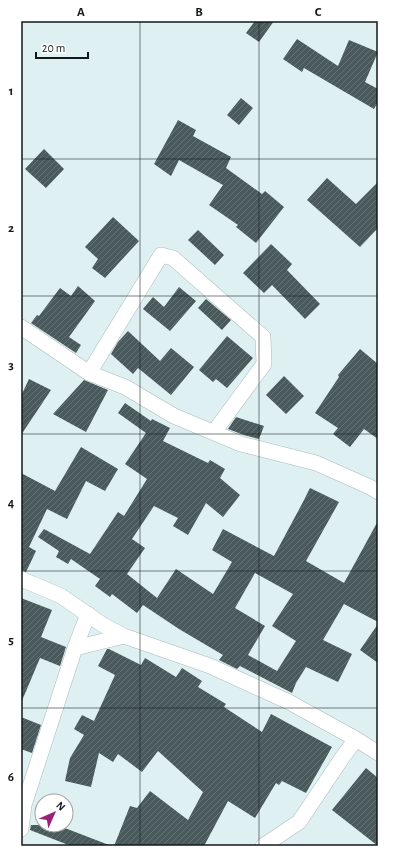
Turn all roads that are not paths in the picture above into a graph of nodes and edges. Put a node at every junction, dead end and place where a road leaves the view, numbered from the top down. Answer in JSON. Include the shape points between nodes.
{"nodes":[{"id":1,"x":21,"y":327,"type":"edge"},
{"id":2,"x":89,"y":373,"type":"junction"},
{"id":3,"x":214,"y":432,"type":"junction"},
{"id":4,"x":378,"y":492,"type":"edge"},
{"id":5,"x":21,"y":579,"type":"edge"},
{"id":6,"x":88,"y":614,"type":"junction"},
{"id":7,"x":124,"y":636,"type":"junction"},
{"id":8,"x":75,"y":648,"type":"junction"},
{"id":9,"x":356,"y":739,"type":"junction"},
{"id":10,"x":378,"y":753,"type":"edge"},
{"id":11,"x":22,"y":805,"type":"edge"},
{"id":12,"x":21,"y":829,"type":"edge"},
{"id":13,"x":263,"y":846,"type":"edge"}],
"edges":[{"from":1,"to":2,"type":"street"},
{"from":2,"to":3,"type":"street","via":[[125,387],[174,416]]},
{"from":2,"to":3,"type":"street","via":[[161,255],[173,258],[262,337],[264,364]]},
{"from":3,"to":4,"type":"street","via":[[241,444],[316,463]]},
{"from":5,"to":6,"type":"street","via":[[60,596]]},
{"from":6,"to":7,"type":"street"},
{"from":6,"to":8,"type":"street"},
{"from":7,"to":8,"type":"street"},
{"from":7,"to":9,"type":"street","via":[[210,666],[289,702]]},
{"from":8,"to":11,"type":"street"},
{"from":9,"to":10,"type":"street"},
{"from":9,"to":13,"type":"street","via":[[299,822]]},
{"from":11,"to":12,"type":"street"}]}
